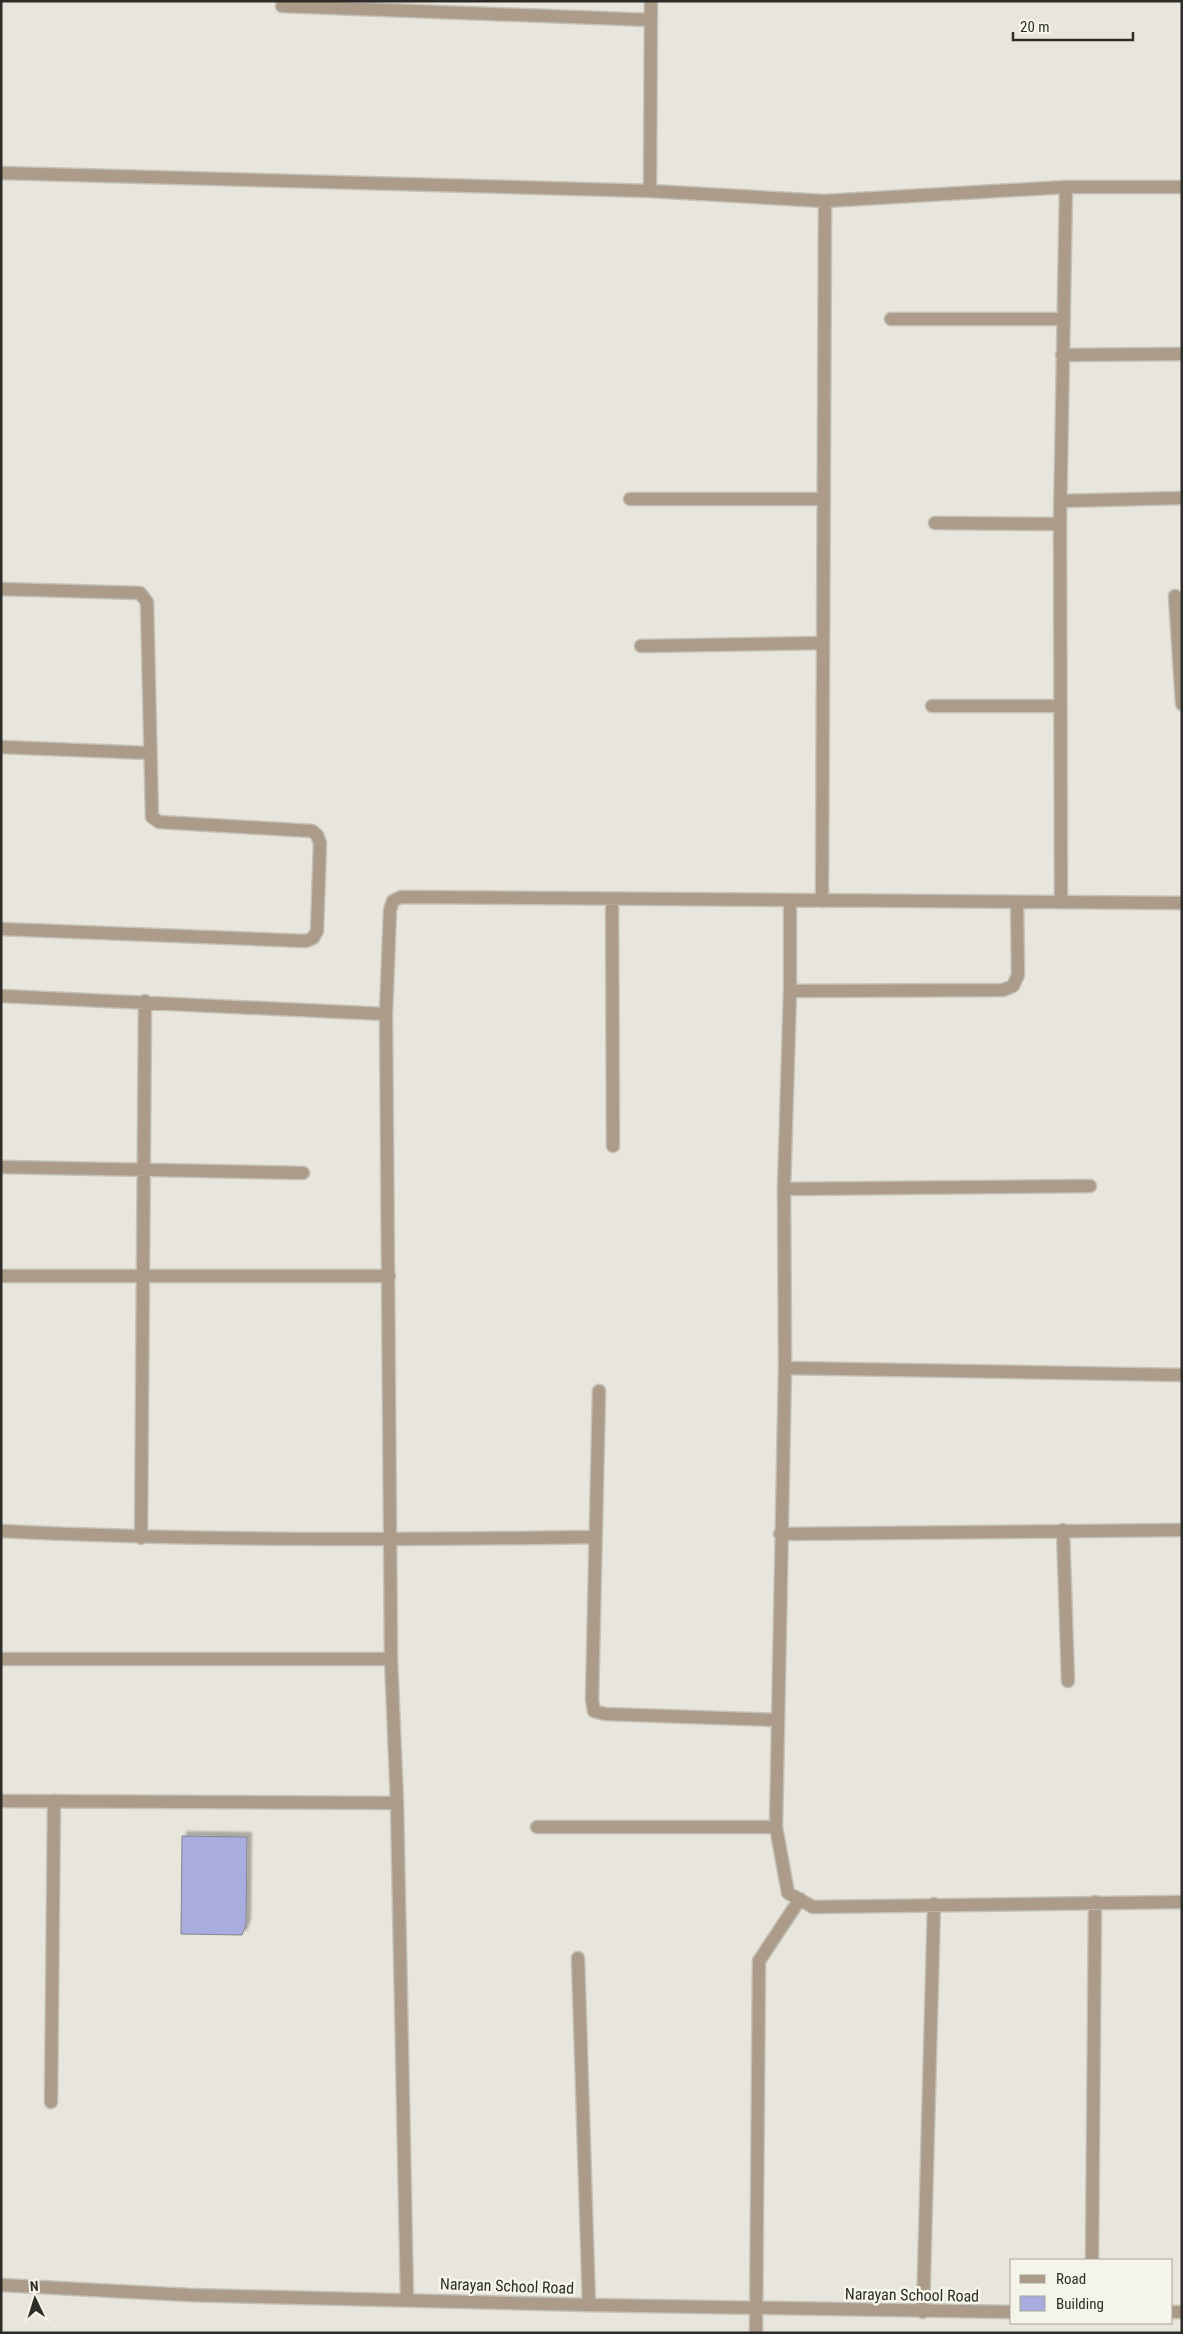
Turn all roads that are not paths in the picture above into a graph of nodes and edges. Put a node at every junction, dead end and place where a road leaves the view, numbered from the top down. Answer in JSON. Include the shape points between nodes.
{"nodes":[{"id":1,"x":651,"y":1,"type":"edge"},
{"id":2,"x":282,"y":6,"type":"dead end"},
{"id":3,"x":651,"y":20,"type":"junction"},
{"id":4,"x":1,"y":173,"type":"edge"},
{"id":5,"x":1182,"y":187,"type":"edge"},
{"id":6,"x":1066,"y":188,"type":"junction"},
{"id":7,"x":650,"y":191,"type":"junction"},
{"id":8,"x":825,"y":201,"type":"junction"},
{"id":9,"x":1064,"y":319,"type":"junction"},
{"id":10,"x":891,"y":320,"type":"dead end"},
{"id":11,"x":1182,"y":354,"type":"edge"},
{"id":12,"x":1062,"y":356,"type":"junction"},
{"id":13,"x":824,"y":498,"type":"junction"},
{"id":14,"x":1182,"y":498,"type":"edge"},
{"id":15,"x":630,"y":499,"type":"dead end"},
{"id":16,"x":1060,"y":501,"type":"junction"},
{"id":17,"x":935,"y":523,"type":"dead end"},
{"id":18,"x":1060,"y":524,"type":"junction"},
{"id":19,"x":1,"y":589,"type":"edge"},
{"id":20,"x":1175,"y":596,"type":"dead end"},
{"id":21,"x":823,"y":643,"type":"junction"},
{"id":22,"x":641,"y":646,"type":"dead end"},
{"id":23,"x":1182,"y":704,"type":"edge"},
{"id":24,"x":932,"y":706,"type":"dead end"},
{"id":25,"x":1060,"y":706,"type":"junction"},
{"id":26,"x":1,"y":746,"type":"edge"},
{"id":27,"x":150,"y":753,"type":"junction"},
{"id":28,"x":612,"y":899,"type":"junction"},
{"id":29,"x":790,"y":901,"type":"junction"},
{"id":30,"x":822,"y":901,"type":"junction"},
{"id":31,"x":1017,"y":902,"type":"junction"},
{"id":32,"x":1061,"y":902,"type":"junction"},
{"id":33,"x":1182,"y":902,"type":"edge"},
{"id":34,"x":1,"y":929,"type":"edge"},
{"id":35,"x":790,"y":991,"type":"junction"},
{"id":36,"x":1,"y":996,"type":"edge"},
{"id":37,"x":144,"y":1001,"type":"junction"},
{"id":38,"x":386,"y":1014,"type":"junction"},
{"id":39,"x":613,"y":1146,"type":"dead end"},
{"id":40,"x":1,"y":1166,"type":"edge"},
{"id":41,"x":143,"y":1168,"type":"junction"},
{"id":42,"x":303,"y":1172,"type":"dead end"},
{"id":43,"x":1090,"y":1186,"type":"dead end"},
{"id":44,"x":784,"y":1190,"type":"junction"},
{"id":45,"x":1,"y":1276,"type":"edge"},
{"id":46,"x":389,"y":1276,"type":"junction"},
{"id":47,"x":143,"y":1278,"type":"junction"},
{"id":48,"x":785,"y":1368,"type":"junction"},
{"id":49,"x":1182,"y":1375,"type":"edge"},
{"id":50,"x":598,"y":1391,"type":"dead end"},
{"id":51,"x":1063,"y":1530,"type":"junction"},
{"id":52,"x":1182,"y":1530,"type":"edge"},
{"id":53,"x":1,"y":1531,"type":"edge"},
{"id":54,"x":780,"y":1534,"type":"junction"},
{"id":55,"x":594,"y":1537,"type":"junction"},
{"id":56,"x":141,"y":1538,"type":"junction"},
{"id":57,"x":392,"y":1540,"type":"junction"},
{"id":58,"x":1,"y":1659,"type":"edge"},
{"id":59,"x":391,"y":1659,"type":"junction"},
{"id":60,"x":1068,"y":1681,"type":"dead end"},
{"id":61,"x":778,"y":1720,"type":"junction"},
{"id":62,"x":1,"y":1801,"type":"edge"},
{"id":63,"x":54,"y":1802,"type":"junction"},
{"id":64,"x":397,"y":1804,"type":"junction"},
{"id":65,"x":537,"y":1827,"type":"dead end"},
{"id":66,"x":776,"y":1827,"type":"junction"},
{"id":67,"x":800,"y":1899,"type":"junction"},
{"id":68,"x":1095,"y":1902,"type":"junction"},
{"id":69,"x":1182,"y":1902,"type":"edge"},
{"id":70,"x":934,"y":1904,"type":"junction"},
{"id":71,"x":578,"y":1958,"type":"dead end"},
{"id":72,"x":51,"y":2102,"type":"dead end"},
{"id":73,"x":1092,"y":2259,"type":"edge"},
{"id":74,"x":1,"y":2285,"type":"edge"},
{"id":75,"x":407,"y":2299,"type":"junction"},
{"id":76,"x":589,"y":2305,"type":"junction"},
{"id":77,"x":757,"y":2308,"type":"junction"},
{"id":78,"x":923,"y":2312,"type":"junction"},
{"id":79,"x":1010,"y":2312,"type":"edge"},
{"id":80,"x":756,"y":2333,"type":"edge"}],
"edges":[{"from":1,"to":3,"type":"street"},
{"from":2,"to":3,"type":"street"},
{"from":3,"to":7,"type":"street"},
{"from":4,"to":7,"type":"street"},
{"from":5,"to":6,"type":"street"},
{"from":6,"to":8,"type":"street"},
{"from":6,"to":9,"type":"street"},
{"from":7,"to":8,"type":"street"},
{"from":8,"to":13,"type":"street"},
{"from":9,"to":10,"type":"street"},
{"from":9,"to":12,"type":"street"},
{"from":11,"to":12,"type":"street"},
{"from":12,"to":16,"type":"street"},
{"from":13,"to":15,"type":"street"},
{"from":13,"to":21,"type":"street"},
{"from":14,"to":16,"type":"street"},
{"from":16,"to":18,"type":"street"},
{"from":17,"to":18,"type":"street"},
{"from":18,"to":25,"type":"street"},
{"from":19,"to":27,"type":"street","via":[[140,593],[144,597],[147,602]]},
{"from":20,"to":23,"type":"street"},
{"from":21,"to":22,"type":"street"},
{"from":21,"to":30,"type":"street"},
{"from":24,"to":25,"type":"street"},
{"from":25,"to":32,"type":"street"},
{"from":26,"to":27,"type":"street"},
{"from":27,"to":34,"type":"street","via":[[150,810],[152,817],[159,822],[312,831],[317,836],[320,843],[317,931],[313,938],[306,941]]},
{"from":28,"to":29,"type":"street"},
{"from":28,"to":38,"type":"street","via":[[401,897],[393,901]]},
{"from":28,"to":39,"type":"street"},
{"from":29,"to":30,"type":"street"},
{"from":29,"to":35,"type":"street"},
{"from":30,"to":31,"type":"street"},
{"from":31,"to":32,"type":"street"},
{"from":31,"to":35,"type":"street","via":[[1018,976],[1013,986],[1003,990]]},
{"from":32,"to":33,"type":"street"},
{"from":35,"to":44,"type":"street"},
{"from":36,"to":37,"type":"street"},
{"from":37,"to":38,"type":"street"},
{"from":37,"to":41,"type":"street"},
{"from":38,"to":46,"type":"street"},
{"from":40,"to":41,"type":"street"},
{"from":41,"to":42,"type":"street"},
{"from":41,"to":47,"type":"street"},
{"from":43,"to":44,"type":"street"},
{"from":44,"to":48,"type":"street"},
{"from":45,"to":47,"type":"street"},
{"from":46,"to":47,"type":"street"},
{"from":46,"to":57,"type":"street"},
{"from":47,"to":56,"type":"street"},
{"from":48,"to":49,"type":"street"},
{"from":48,"to":54,"type":"street"},
{"from":50,"to":55,"type":"street"},
{"from":51,"to":52,"type":"street"},
{"from":51,"to":54,"type":"street"},
{"from":51,"to":60,"type":"street"},
{"from":53,"to":56,"type":"street"},
{"from":54,"to":61,"type":"street"},
{"from":55,"to":57,"type":"street"},
{"from":55,"to":61,"type":"street","via":[[594,1711]]},
{"from":56,"to":57,"type":"street"},
{"from":57,"to":59,"type":"street"},
{"from":58,"to":59,"type":"street"},
{"from":59,"to":64,"type":"street"},
{"from":61,"to":66,"type":"street"},
{"from":62,"to":63,"type":"street"},
{"from":63,"to":64,"type":"street"},
{"from":63,"to":72,"type":"street"},
{"from":64,"to":75,"type":"street"},
{"from":65,"to":66,"type":"street"},
{"from":66,"to":67,"type":"street","via":[[788,1893]]},
{"from":67,"to":70,"type":"street","via":[[813,1907]]},
{"from":67,"to":77,"type":"street","via":[[759,1960]]},
{"from":68,"to":69,"type":"street"},
{"from":68,"to":70,"type":"street"},
{"from":68,"to":73,"type":"street"},
{"from":70,"to":78,"type":"street"},
{"from":71,"to":76,"type":"street"},
{"from":74,"to":75,"type":"street","name":"Narayan School Road","via":[[188,2294]]},
{"from":75,"to":76,"type":"street","name":"Narayan School Road"},
{"from":76,"to":77,"type":"street","name":"Narayan School Road"},
{"from":77,"to":78,"type":"street","name":"Narayan School Road"},
{"from":77,"to":80,"type":"street"},
{"from":78,"to":79,"type":"street","name":"Narayan School Road"}]}
